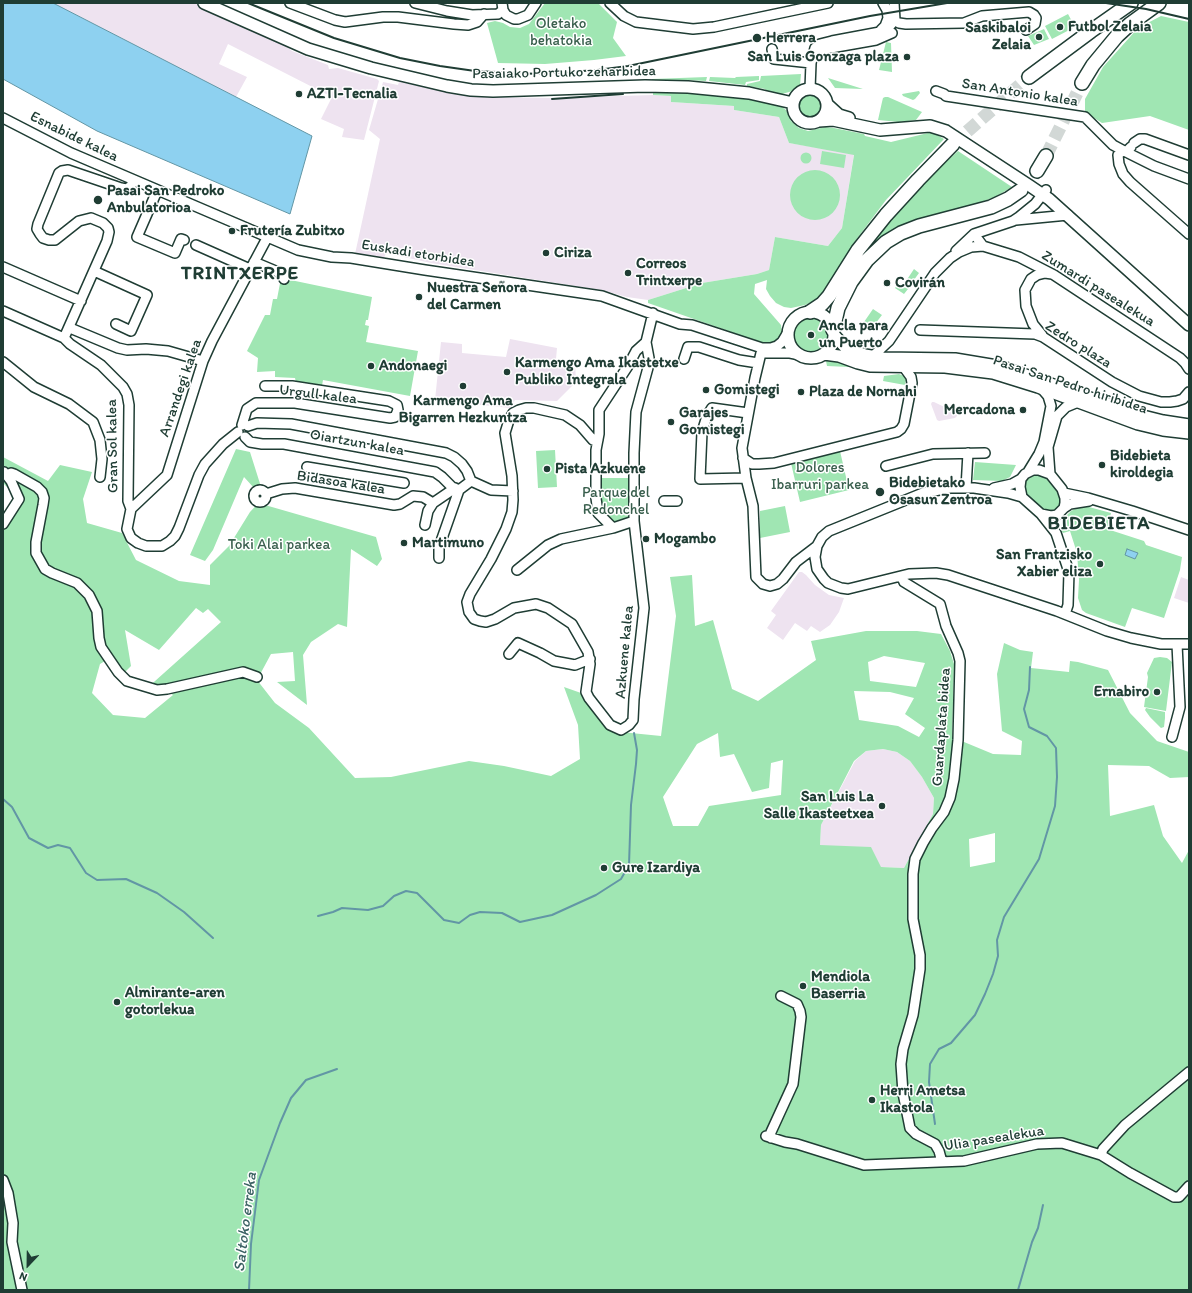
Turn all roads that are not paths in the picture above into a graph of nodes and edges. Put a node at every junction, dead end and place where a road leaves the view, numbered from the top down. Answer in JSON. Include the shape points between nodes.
{"nodes":[{"id":1,"x":204,"y":3,"type":"edge"},
{"id":2,"x":290,"y":3,"type":"edge"},
{"id":3,"x":415,"y":3,"type":"edge"},
{"id":4,"x":536,"y":3,"type":"edge"},
{"id":5,"x":610,"y":3,"type":"edge"},
{"id":6,"x":828,"y":3,"type":"edge"},
{"id":7,"x":1131,"y":3,"type":"edge"},
{"id":8,"x":1159,"y":3,"type":"edge"},
{"id":9,"x":891,"y":4,"type":"edge"},
{"id":10,"x":502,"y":6,"type":"edge"},
{"id":11,"x":484,"y":14,"type":"junction"},
{"id":12,"x":899,"y":23,"type":"junction"},
{"id":13,"x":1026,"y":30,"type":"dead end"},
{"id":14,"x":772,"y":49,"type":"dead end"},
{"id":15,"x":812,"y":59,"type":"junction"},
{"id":16,"x":1029,"y":77,"type":"tunnel mouth"},
{"id":17,"x":1082,"y":83,"type":"tunnel mouth"},
{"id":18,"x":810,"y":89,"type":"junction"},
{"id":19,"x":936,"y":91,"type":"dead end"},
{"id":20,"x":793,"y":103,"type":"junction"},
{"id":21,"x":828,"y":105,"type":"junction"},
{"id":22,"x":3,"y":118,"type":"edge"},
{"id":23,"x":819,"y":121,"type":"junction"},
{"id":24,"x":953,"y":144,"type":"tunnel mouth"},
{"id":25,"x":1124,"y":149,"type":"junction"},
{"id":26,"x":1189,"y":155,"type":"edge"},
{"id":27,"x":1046,"y":156,"type":"tunnel mouth"},
{"id":28,"x":1037,"y":171,"type":"tunnel mouth"},
{"id":29,"x":1189,"y":178,"type":"edge"},
{"id":30,"x":133,"y":181,"type":"junction"},
{"id":31,"x":1021,"y":190,"type":"tunnel mouth"},
{"id":32,"x":157,"y":191,"type":"junction"},
{"id":33,"x":1044,"y":192,"type":"junction"},
{"id":34,"x":1068,"y":215,"type":"junction"},
{"id":35,"x":1013,"y":221,"type":"junction"},
{"id":36,"x":974,"y":234,"type":"junction"},
{"id":37,"x":1189,"y":234,"type":"edge"},
{"id":38,"x":267,"y":238,"type":"junction"},
{"id":39,"x":184,"y":240,"type":"dead end"},
{"id":40,"x":196,"y":245,"type":"dead end"},
{"id":41,"x":983,"y":246,"type":"junction"},
{"id":42,"x":950,"y":258,"type":"junction"},
{"id":43,"x":252,"y":266,"type":"junction"},
{"id":44,"x":3,"y":267,"type":"edge"},
{"id":45,"x":94,"y":272,"type":"junction"},
{"id":46,"x":1054,"y":274,"type":"junction"},
{"id":47,"x":284,"y":279,"type":"dead end"},
{"id":48,"x":81,"y":301,"type":"junction"},
{"id":49,"x":3,"y":311,"type":"edge"},
{"id":50,"x":810,"y":312,"type":"junction"},
{"id":51,"x":652,"y":313,"type":"junction"},
{"id":52,"x":1189,"y":316,"type":"edge"},
{"id":53,"x":116,"y":324,"type":"dead end"},
{"id":54,"x":680,"y":324,"type":"junction"},
{"id":55,"x":1033,"y":324,"type":"junction"},
{"id":56,"x":1189,"y":325,"type":"edge"},
{"id":57,"x":70,"y":328,"type":"junction"},
{"id":58,"x":920,"y":330,"type":"dead end"},
{"id":59,"x":788,"y":332,"type":"junction"},
{"id":60,"x":1028,"y":332,"type":"junction"},
{"id":61,"x":833,"y":333,"type":"junction"},
{"id":62,"x":1043,"y":337,"type":"junction"},
{"id":63,"x":64,"y":338,"type":"junction"},
{"id":64,"x":646,"y":342,"type":"junction"},
{"id":65,"x":636,"y":351,"type":"junction"},
{"id":66,"x":761,"y":353,"type":"junction"},
{"id":67,"x":824,"y":354,"type":"junction"},
{"id":68,"x":800,"y":355,"type":"junction"},
{"id":69,"x":872,"y":357,"type":"junction"},
{"id":70,"x":649,"y":358,"type":"junction"},
{"id":71,"x":684,"y":359,"type":"dead end"},
{"id":72,"x":203,"y":361,"type":"junction"},
{"id":73,"x":3,"y":362,"type":"edge"},
{"id":74,"x":758,"y":363,"type":"junction"},
{"id":75,"x":903,"y":366,"type":"junction"},
{"id":76,"x":1189,"y":369,"type":"edge"},
{"id":77,"x":1054,"y":384,"type":"junction"},
{"id":78,"x":265,"y":386,"type":"dead end"},
{"id":79,"x":1042,"y":389,"type":"junction"},
{"id":80,"x":1072,"y":391,"type":"junction"},
{"id":81,"x":1189,"y":392,"type":"edge"},
{"id":82,"x":1060,"y":395,"type":"junction"},
{"id":83,"x":1078,"y":402,"type":"junction"},
{"id":84,"x":1052,"y":406,"type":"junction"},
{"id":85,"x":748,"y":413,"type":"junction"},
{"id":86,"x":1057,"y":416,"type":"junction"},
{"id":87,"x":1189,"y":424,"type":"edge"},
{"id":88,"x":243,"y":431,"type":"junction"},
{"id":89,"x":1189,"y":433,"type":"edge"},
{"id":90,"x":598,"y":440,"type":"junction"},
{"id":91,"x":968,"y":453,"type":"junction"},
{"id":92,"x":985,"y":453,"type":"dead end"},
{"id":93,"x":743,"y":458,"type":"junction"},
{"id":94,"x":886,"y":466,"type":"dead end"},
{"id":95,"x":307,"y":467,"type":"dead end"},
{"id":96,"x":1028,"y":472,"type":"junction"},
{"id":97,"x":5,"y":473,"type":"edge"},
{"id":98,"x":1050,"y":474,"type":"junction"},
{"id":99,"x":100,"y":477,"type":"dead end"},
{"id":100,"x":746,"y":478,"type":"junction"},
{"id":101,"x":1021,"y":479,"type":"junction"},
{"id":102,"x":471,"y":482,"type":"junction"},
{"id":103,"x":404,"y":483,"type":"dead end"},
{"id":104,"x":966,"y":488,"type":"junction"},
{"id":105,"x":457,"y":489,"type":"junction"},
{"id":106,"x":984,"y":489,"type":"junction"},
{"id":107,"x":513,"y":491,"type":"junction"},
{"id":108,"x":1064,"y":493,"type":"junction"},
{"id":109,"x":266,"y":494,"type":"dead end"},
{"id":110,"x":1022,"y":496,"type":"junction"},
{"id":111,"x":664,"y":500,"type":"dead end"},
{"id":112,"x":1094,"y":500,"type":"junction"},
{"id":113,"x":677,"y":501,"type":"dead end"},
{"id":114,"x":433,"y":503,"type":"junction"},
{"id":115,"x":131,"y":509,"type":"junction"},
{"id":116,"x":1062,"y":510,"type":"junction"},
{"id":117,"x":1041,"y":514,"type":"junction"},
{"id":118,"x":634,"y":521,"type":"junction"},
{"id":119,"x":3,"y":524,"type":"edge"},
{"id":120,"x":425,"y":524,"type":"dead end"},
{"id":121,"x":613,"y":528,"type":"junction"},
{"id":122,"x":1189,"y":530,"type":"edge"},
{"id":123,"x":1056,"y":533,"type":"junction"},
{"id":124,"x":817,"y":546,"type":"junction"},
{"id":125,"x":439,"y":558,"type":"dead end"},
{"id":126,"x":517,"y":570,"type":"dead end"},
{"id":127,"x":902,"y":577,"type":"junction"},
{"id":128,"x":1065,"y":614,"type":"junction"},
{"id":129,"x":1178,"y":644,"type":"junction"},
{"id":130,"x":1189,"y":644,"type":"edge"},
{"id":131,"x":509,"y":654,"type":"dead end"},
{"id":132,"x":590,"y":659,"type":"junction"},
{"id":133,"x":257,"y":677,"type":"dead end"},
{"id":134,"x":1172,"y":738,"type":"dead end"},
{"id":135,"x":781,"y":996,"type":"dead end"},
{"id":136,"x":1189,"y":1072,"type":"edge"},
{"id":137,"x":1101,"y":1155,"type":"junction"},
{"id":138,"x":942,"y":1162,"type":"junction"},
{"id":139,"x":3,"y":1180,"type":"edge"},
{"id":140,"x":1189,"y":1186,"type":"edge"},
{"id":141,"x":22,"y":1290,"type":"edge"}],
"edges":[{"from":1,"to":20,"type":"main road","name":"Pasaiako Portuko zeharbidea","via":[[305,48],[371,68],[471,90],[688,87],[749,93]]},
{"from":2,"to":11,"type":"street","via":[[345,22],[398,17],[468,25],[477,22]]},
{"from":3,"to":11,"type":"street","via":[[472,15]]},
{"from":4,"to":10,"type":"street","via":[[522,19],[510,18]]},
{"from":5,"to":6,"type":"street","via":[[624,16],[636,22],[693,28],[714,27]]},
{"from":7,"to":16,"type":"highway","via":[[1090,30]]},
{"from":8,"to":17,"type":"highway","via":[[1117,36],[1100,55]]},
{"from":9,"to":12,"type":"street"},
{"from":9,"to":15,"type":"street","via":[[896,15],[887,29],[820,44],[815,48]]},
{"from":10,"to":11,"type":"street","via":[[498,14]]},
{"from":12,"to":13,"type":"street","via":[[964,23],[982,16],[1029,12],[1036,18],[1035,24]]},
{"from":12,"to":15,"type":"street","via":[[892,34],[885,38],[825,49]]},
{"from":14,"to":15,"type":"street","via":[[774,58]]},
{"from":15,"to":18,"type":"street"},
{"from":18,"to":20,"type":"main road","via":[[798,94]]},
{"from":18,"to":21,"type":"main road","via":[[822,93]]},
{"from":19,"to":25,"type":"street","name":"San Antonio kalea","via":[[946,96],[1085,117]]},
{"from":20,"to":23,"type":"main road","via":[[794,112],[800,120],[810,123]]},
{"from":21,"to":23,"type":"main road","via":[[826,114]]},
{"from":21,"to":33,"type":"main road","via":[[839,115],[875,123],[924,121],[942,124]]},
{"from":22,"to":30,"type":"street","name":"Esnabide kalea"},
{"from":23,"to":33,"type":"main road","via":[[830,120],[880,130],[936,127]]},
{"from":24,"to":50,"type":"highway","via":[[886,215],[858,250],[829,296]]},
{"from":25,"to":26,"type":"street","via":[[1145,139]]},
{"from":25,"to":29,"type":"street","via":[[1154,166]]},
{"from":25,"to":37,"type":"street","via":[[1118,164],[1123,174]]},
{"from":27,"to":28,"type":"highway"},
{"from":30,"to":32,"type":"street","name":"Euskadi etorbidea"},
{"from":30,"to":45,"type":"street","via":[[126,189],[68,170],[59,174],[37,229],[44,238],[55,240],[79,221],[91,218],[103,223],[108,228],[109,236]]},
{"from":31,"to":61,"type":"highway","via":[[991,207],[918,226],[886,242],[867,260],[851,282],[838,308]]},
{"from":32,"to":38,"type":"street","name":"Euskadi etorbidea"},
{"from":32,"to":39,"type":"street","via":[[137,237],[175,255],[181,239]]},
{"from":33,"to":34,"type":"main road"},
{"from":33,"to":35,"type":"street","name":"Zumardi pasealekua","via":[[1030,209]]},
{"from":33,"to":52,"type":"main road","via":[[1068,207]]},
{"from":34,"to":35,"type":"street","name":"Zumardi pasealekua"},
{"from":34,"to":56,"type":"main road"},
{"from":35,"to":36,"type":"street","name":"Zumardi pasealekua"},
{"from":36,"to":41,"type":"street"},
{"from":36,"to":42,"type":"street","name":"Zumardi pasealekua"},
{"from":38,"to":43,"type":"street","name":"Arrandegi kalea"},
{"from":38,"to":51,"type":"street","name":"Euskadi etorbidea","via":[[298,250],[325,256],[602,296]]},
{"from":40,"to":43,"type":"street"},
{"from":41,"to":42,"type":"street","name":"Zumardi pasealekua","via":[[965,249]]},
{"from":41,"to":46,"type":"street","name":"Zumardi pasealekua","via":[[1019,257]]},
{"from":42,"to":69,"type":"street","name":"Zumardi pasealekua","via":[[930,280],[889,341]]},
{"from":43,"to":47,"type":"street","via":[[285,275]]},
{"from":43,"to":72,"type":"street","name":"Arrandegi kalea"},
{"from":44,"to":48,"type":"street"},
{"from":45,"to":48,"type":"street"},
{"from":45,"to":53,"type":"street","via":[[146,295],[131,331]]},
{"from":46,"to":55,"type":"street","via":[[1037,275],[1027,284],[1024,299]]},
{"from":46,"to":76,"type":"street","name":"Zumardi pasealekua","via":[[1180,358]]},
{"from":48,"to":57,"type":"street"},
{"from":49,"to":63,"type":"street","name":"Gran Sol kalea"},
{"from":50,"to":59,"type":"main road","via":[[794,318]]},
{"from":50,"to":61,"type":"main road","via":[[816,312],[827,319]]},
{"from":51,"to":54,"type":"street","name":"Euskadi etorbidea"},
{"from":51,"to":64,"type":"street"},
{"from":54,"to":59,"type":"street","name":"Euskadi etorbidea","via":[[692,325],[762,348],[777,346]]},
{"from":54,"to":66,"type":"street","name":"Euskadi etorbidea","via":[[690,331]]},
{"from":55,"to":60,"type":"street"},
{"from":55,"to":62,"type":"street"},
{"from":57,"to":63,"type":"street"},
{"from":57,"to":72,"type":"street","via":[[118,348],[168,351]]},
{"from":58,"to":60,"type":"street","name":"Zedro plaza"},
{"from":59,"to":68,"type":"main road","via":[[790,346]]},
{"from":60,"to":62,"type":"street","name":"Zedro plaza"},
{"from":61,"to":67,"type":"main road","via":[[832,344]]},
{"from":61,"to":69,"type":"main road","name":"Pasai San Pedro hiribidea","via":[[851,351]]},
{"from":62,"to":81,"type":"street","name":"Zedro plaza","via":[[1112,382],[1139,396],[1170,402],[1183,399]]},
{"from":63,"to":115,"type":"street","name":"Gran Sol kalea","via":[[101,365],[127,394],[128,501]]},
{"from":64,"to":65,"type":"street"},
{"from":64,"to":70,"type":"street","name":"Azkuene kalea"},
{"from":65,"to":70,"type":"street","via":[[644,351]]},
{"from":65,"to":90,"type":"street","via":[[599,410]]},
{"from":66,"to":68,"type":"street","name":"Euskadi etorbidea"},
{"from":66,"to":74,"type":"street"},
{"from":67,"to":68,"type":"main road","via":[[813,358]]},
{"from":67,"to":75,"type":"main road","name":"Pasai San Pedro hiribidea","via":[[870,366]]},
{"from":69,"to":77,"type":"main road","name":"Pasai San Pedro hiribidea","via":[[955,359],[982,363],[1003,367]]},
{"from":70,"to":118,"type":"street","name":"Azkuene kalea","via":[[636,412]]},
{"from":71,"to":74,"type":"street","via":[[688,347],[699,347],[738,360]]},
{"from":72,"to":115,"type":"street","name":"Arrandegi kalea","via":[[167,475]]},
{"from":73,"to":99,"type":"street","via":[[34,387],[69,404],[93,422],[100,440]]},
{"from":74,"to":85,"type":"street"},
{"from":75,"to":79,"type":"main road","name":"Pasai San Pedro hiribidea","via":[[976,370]]},
{"from":75,"to":93,"type":"street","via":[[912,383],[904,424],[897,432],[774,463],[752,464]]},
{"from":77,"to":80,"type":"main road","name":"Pasai San Pedro hiribidea"},
{"from":77,"to":82,"type":"street"},
{"from":78,"to":88,"type":"street","name":"Urgull kalea","via":[[292,386],[389,401],[397,405],[398,410],[395,417],[390,418],[295,403],[256,402],[247,409]]},
{"from":79,"to":82,"type":"main road","name":"Pasai San Pedro hiribidea"},
{"from":79,"to":84,"type":"street"},
{"from":80,"to":82,"type":"street"},
{"from":80,"to":87,"type":"main road","name":"Pasai San Pedro hiribidea","via":[[1151,419]]},
{"from":82,"to":83,"type":"main road","name":"Pasai San Pedro hiribidea"},
{"from":82,"to":84,"type":"street"},
{"from":82,"to":86,"type":"street"},
{"from":83,"to":86,"type":"street","via":[[1066,407]]},
{"from":83,"to":89,"type":"main road","name":"Pasai San Pedro hiribidea","via":[[1149,427]]},
{"from":84,"to":96,"type":"street","via":[[1044,442]]},
{"from":85,"to":93,"type":"street","via":[[743,439]]},
{"from":85,"to":100,"type":"street","via":[[712,408],[702,432],[700,479]]},
{"from":86,"to":98,"type":"street","via":[[1048,448]]},
{"from":88,"to":102,"type":"street","via":[[257,423],[291,424],[446,453],[462,464]]},
{"from":88,"to":105,"type":"street","name":"Oiartzun kalea","via":[[250,442],[284,444],[435,472]]},
{"from":88,"to":115,"type":"street","name":"Gran Sol kalea","via":[[223,444],[205,464],[179,528],[170,541],[162,546],[146,546],[132,538],[127,529]]},
{"from":90,"to":107,"type":"street","via":[[593,440],[580,425],[565,414],[534,408],[513,413],[505,433]]},
{"from":90,"to":121,"type":"street","via":[[598,513]]},
{"from":91,"to":92,"type":"street"},
{"from":91,"to":94,"type":"street","via":[[933,454]]},
{"from":91,"to":104,"type":"street"},
{"from":93,"to":100,"type":"street"},
{"from":95,"to":103,"type":"street"},
{"from":96,"to":98,"type":"street","via":[[1039,470]]},
{"from":96,"to":101,"type":"street"},
{"from":97,"to":119,"type":"street","via":[[20,499]]},
{"from":97,"to":133,"type":"street","via":[[14,474],[42,492],[44,498],[36,553],[45,569],[77,584],[89,595],[97,611],[101,647],[127,681],[157,690],[243,672]]},
{"from":98,"to":108,"type":"street"},
{"from":100,"to":124,"type":"street","via":[[753,506],[755,572],[759,581],[770,586],[776,584],[796,562]]},
{"from":101,"to":106,"type":"street","via":[[1006,486]]},
{"from":101,"to":110,"type":"street"},
{"from":102,"to":105,"type":"street"},
{"from":102,"to":107,"type":"street","via":[[491,490]]},
{"from":104,"to":106,"type":"street"},
{"from":104,"to":124,"type":"street","via":[[941,489],[918,495],[836,527],[825,534]]},
{"from":105,"to":114,"type":"street"},
{"from":105,"to":125,"type":"street","via":[[439,547]]},
{"from":106,"to":110,"type":"street"},
{"from":107,"to":132,"type":"street","via":[[512,512],[506,529],[470,594],[467,602],[469,612],[474,619],[486,622],[526,605],[536,604],[548,608],[572,624]]},
{"from":108,"to":112,"type":"street"},
{"from":108,"to":116,"type":"street"},
{"from":109,"to":114,"type":"street","name":"Bidasoa kalea","via":[[282,488],[295,488],[394,505],[413,496],[423,496]]},
{"from":110,"to":117,"type":"street"},
{"from":111,"to":113,"type":"street"},
{"from":112,"to":116,"type":"street","via":[[1070,504]]},
{"from":112,"to":122,"type":"street"},
{"from":114,"to":120,"type":"street"},
{"from":116,"to":117,"type":"street","via":[[1057,515]]},
{"from":116,"to":123,"type":"street","via":[[1057,521]]},
{"from":117,"to":123,"type":"street"},
{"from":118,"to":121,"type":"street"},
{"from":118,"to":132,"type":"street","name":"Azkuene kalea","via":[[644,608],[633,720],[622,730],[610,724],[586,692]]},
{"from":121,"to":126,"type":"street","via":[[561,539],[548,545]]},
{"from":123,"to":128,"type":"street","via":[[1069,572],[1068,605]]},
{"from":124,"to":127,"type":"street","via":[[817,569],[824,580],[834,586],[848,589]]},
{"from":127,"to":128,"type":"street","via":[[923,573],[948,575]]},
{"from":127,"to":138,"type":"street","name":"Guardaplata bidea","via":[[904,582],[940,604],[960,661],[958,740],[952,792],[944,812],[915,859],[913,919],[920,969],[913,1015],[901,1064],[903,1093],[910,1128],[935,1144]]},
{"from":128,"to":129,"type":"street","via":[[1131,638]]},
{"from":129,"to":130,"type":"street"},
{"from":129,"to":134,"type":"street","via":[[1180,707]]},
{"from":131,"to":132,"type":"street","via":[[518,643],[554,660],[570,664],[575,665]]},
{"from":135,"to":138,"type":"street","name":"Ulia pasealekua","via":[[797,1004],[801,1017],[793,1084],[768,1137],[864,1164]]},
{"from":136,"to":137,"type":"street","via":[[1125,1126]]},
{"from":137,"to":138,"type":"street","name":"Ulia pasealekua","via":[[1062,1143],[1037,1144],[975,1159]]},
{"from":137,"to":140,"type":"street","name":"Ulia pasealekua","via":[[1174,1197],[1178,1197]]},
{"from":139,"to":141,"type":"street","via":[[8,1193],[13,1223],[12,1242]]}]}
